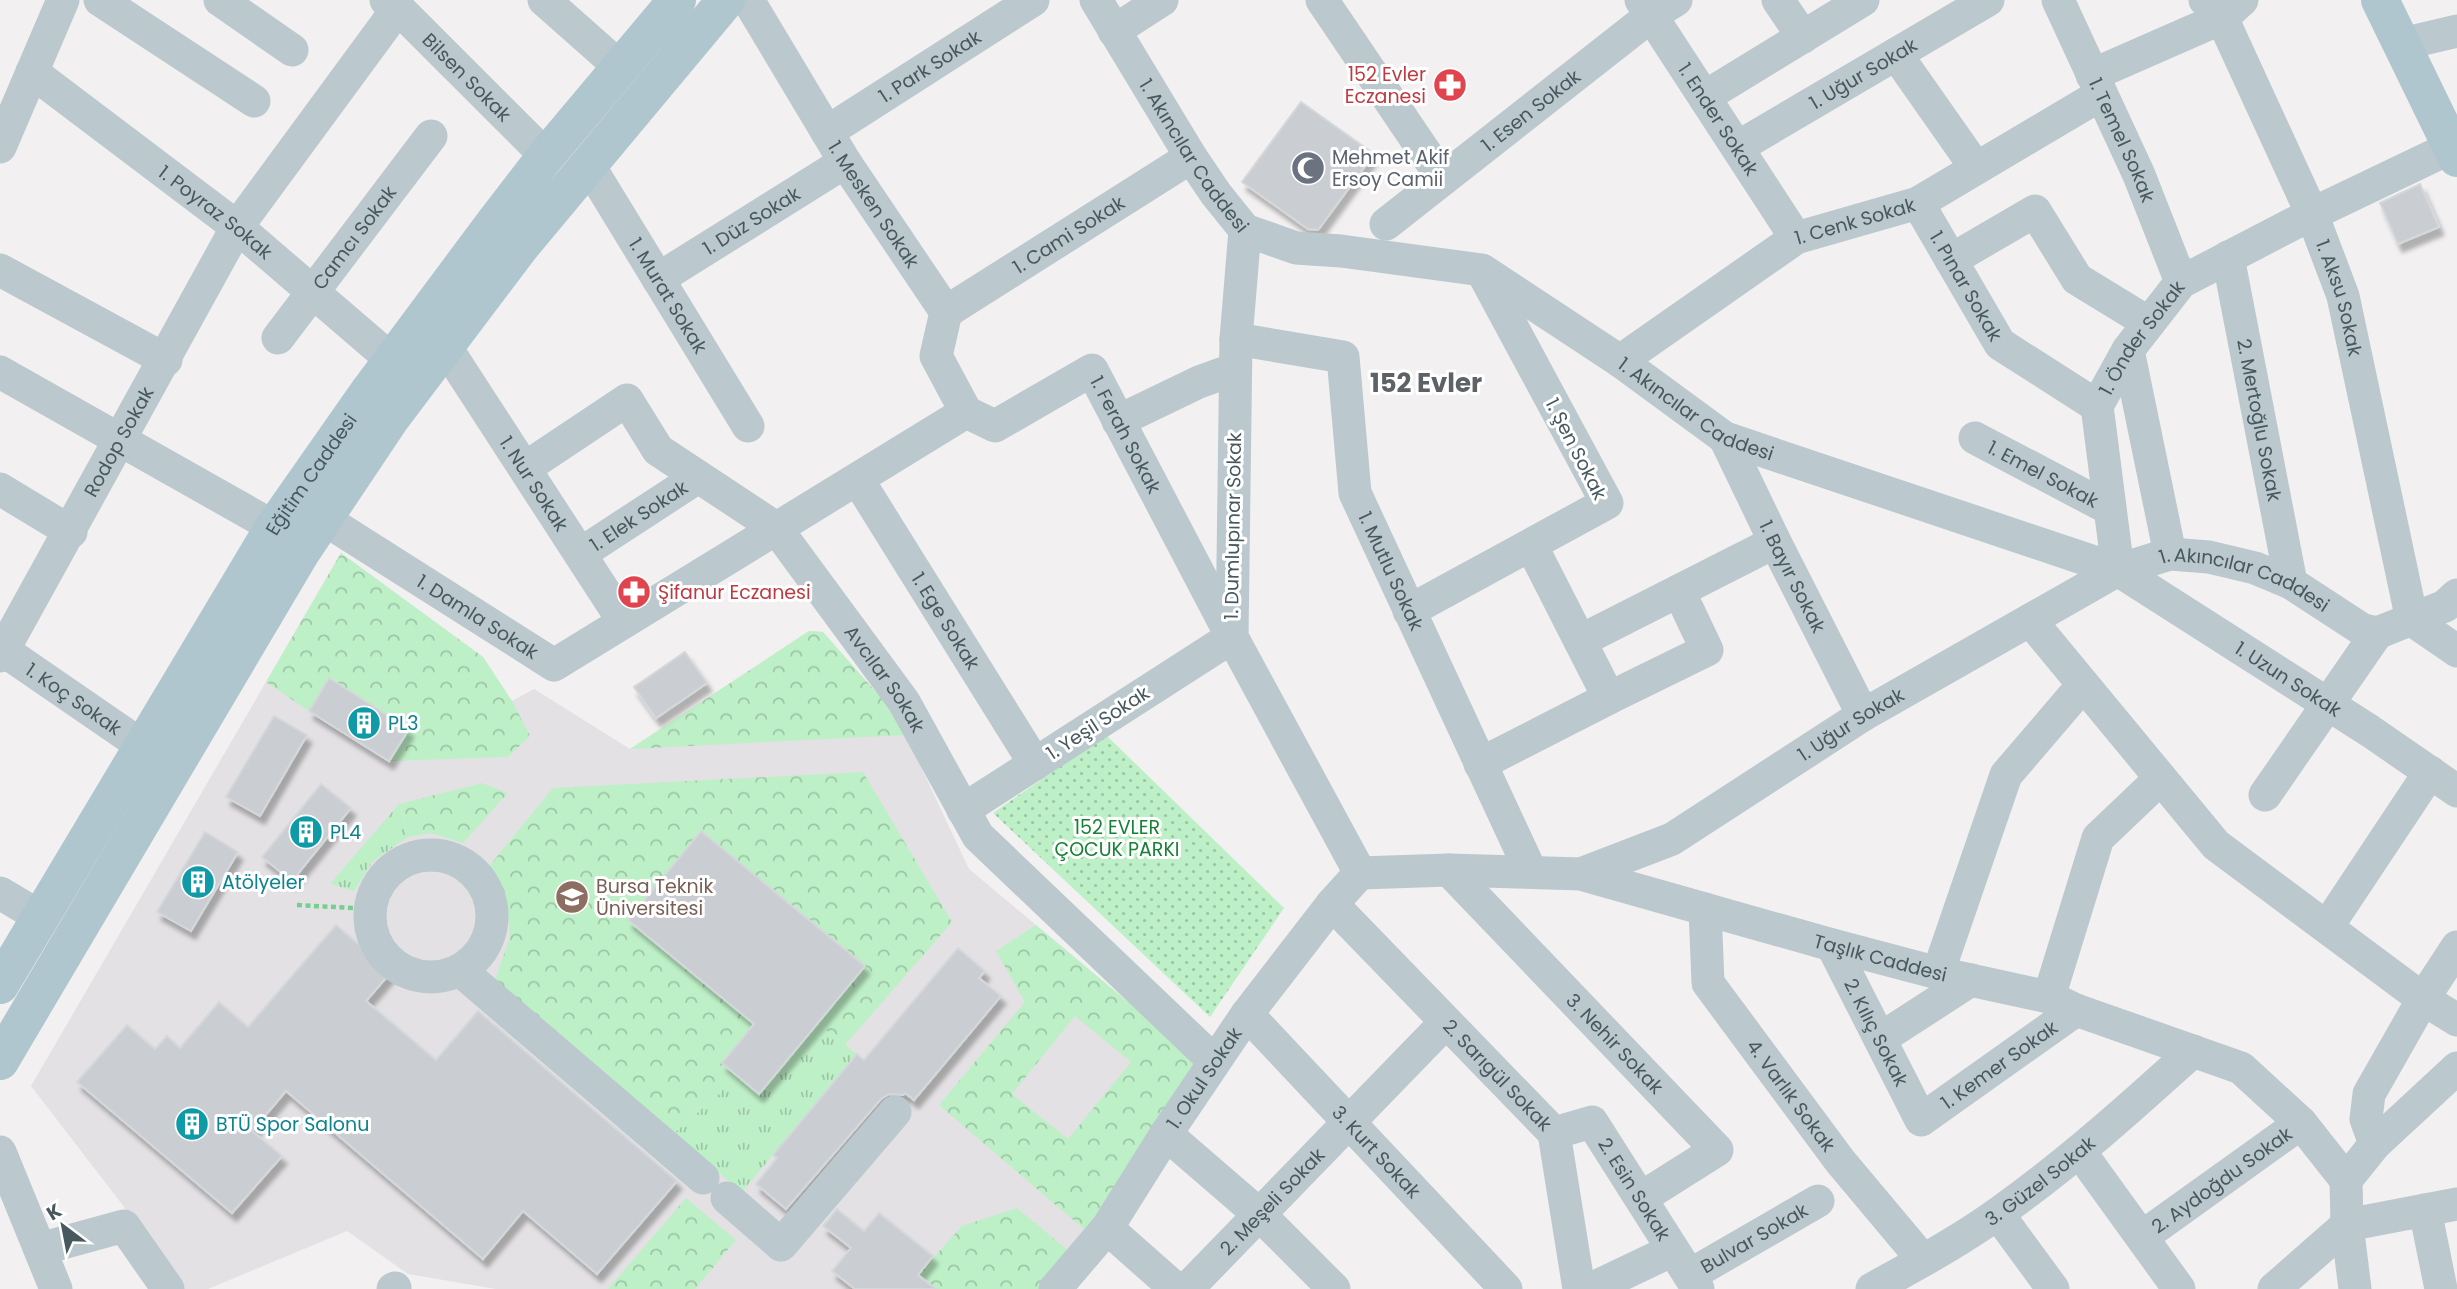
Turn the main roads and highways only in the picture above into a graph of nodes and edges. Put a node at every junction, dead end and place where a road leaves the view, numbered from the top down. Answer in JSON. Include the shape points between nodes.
{"nodes":[{"id":1,"x":677,"y":0,"type":"edge"},
{"id":2,"x":726,"y":0,"type":"edge"},
{"id":3,"x":2380,"y":0,"type":"edge"},
{"id":4,"x":2452,"y":141,"type":"edge"},
{"id":5,"x":0,"y":985,"type":"edge"},
{"id":6,"x":0,"y":1061,"type":"edge"}],
"edges":[{"from":1,"to":5,"type":"main road","name":"Eğitim Caddesi","via":[[546,156],[392,360],[274,527]]},
{"from":2,"to":6,"type":"main road","name":"Eğitim Caddesi","via":[[520,247],[391,418],[293,566]]},
{"from":3,"to":4,"type":"main road"}]}
